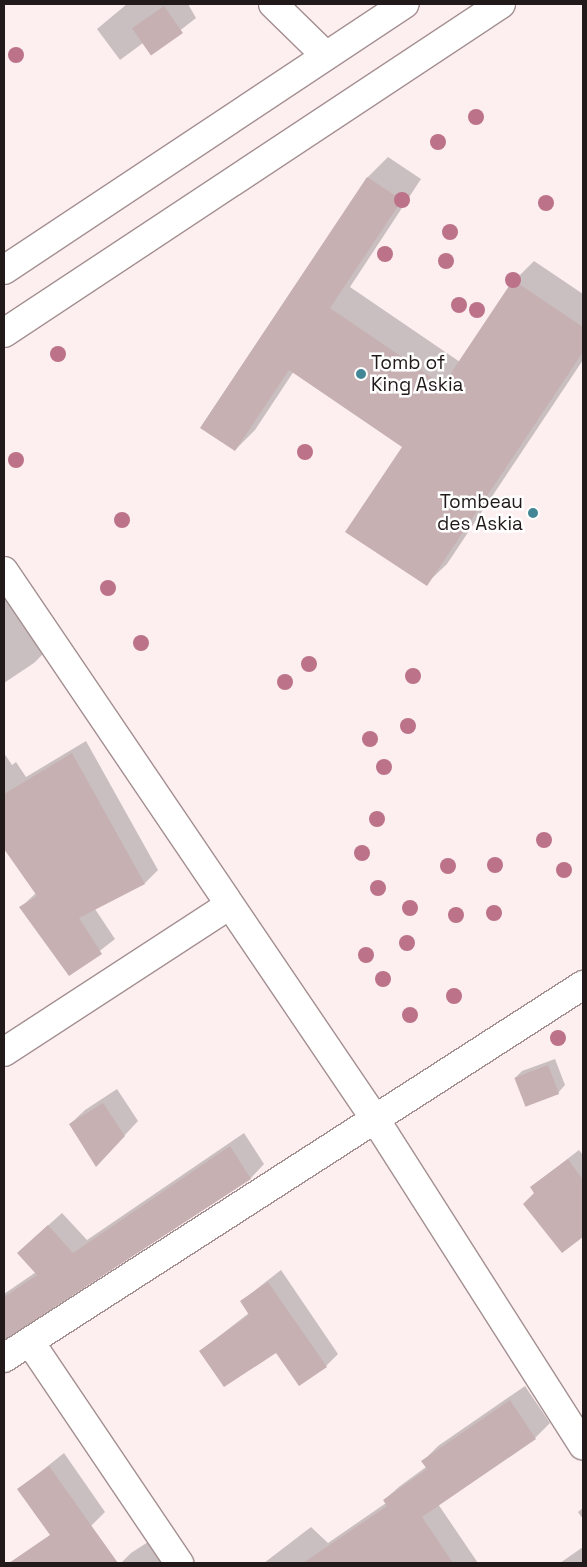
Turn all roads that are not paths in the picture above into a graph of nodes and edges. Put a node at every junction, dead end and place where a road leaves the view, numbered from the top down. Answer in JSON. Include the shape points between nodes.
{"nodes":[{"id":1,"x":273,"y":4,"type":"edge"},
{"id":2,"x":405,"y":4,"type":"edge"},
{"id":3,"x":501,"y":4,"type":"edge"},
{"id":4,"x":326,"y":55,"type":"junction"},
{"id":5,"x":7,"y":262,"type":"edge"},
{"id":6,"x":4,"y":333,"type":"edge"},
{"id":7,"x":4,"y":571,"type":"edge"},
{"id":8,"x":228,"y":906,"type":"junction"},
{"id":9,"x":583,"y":985,"type":"edge"},
{"id":10,"x":4,"y":1052,"type":"edge"},
{"id":11,"x":375,"y":1118,"type":"junction"},
{"id":12,"x":30,"y":1342,"type":"junction"},
{"id":13,"x":4,"y":1358,"type":"edge"},
{"id":14,"x":583,"y":1445,"type":"edge"},
{"id":15,"x":179,"y":1563,"type":"edge"}],
"edges":[{"from":1,"to":4,"type":"street"},
{"from":2,"to":4,"type":"street"},
{"from":3,"to":6,"type":"street"},
{"from":4,"to":5,"type":"street"},
{"from":7,"to":8,"type":"street"},
{"from":8,"to":10,"type":"street"},
{"from":8,"to":11,"type":"street"},
{"from":9,"to":11,"type":"street"},
{"from":11,"to":12,"type":"street"},
{"from":11,"to":14,"type":"street"},
{"from":12,"to":13,"type":"street"},
{"from":12,"to":15,"type":"street"}]}
